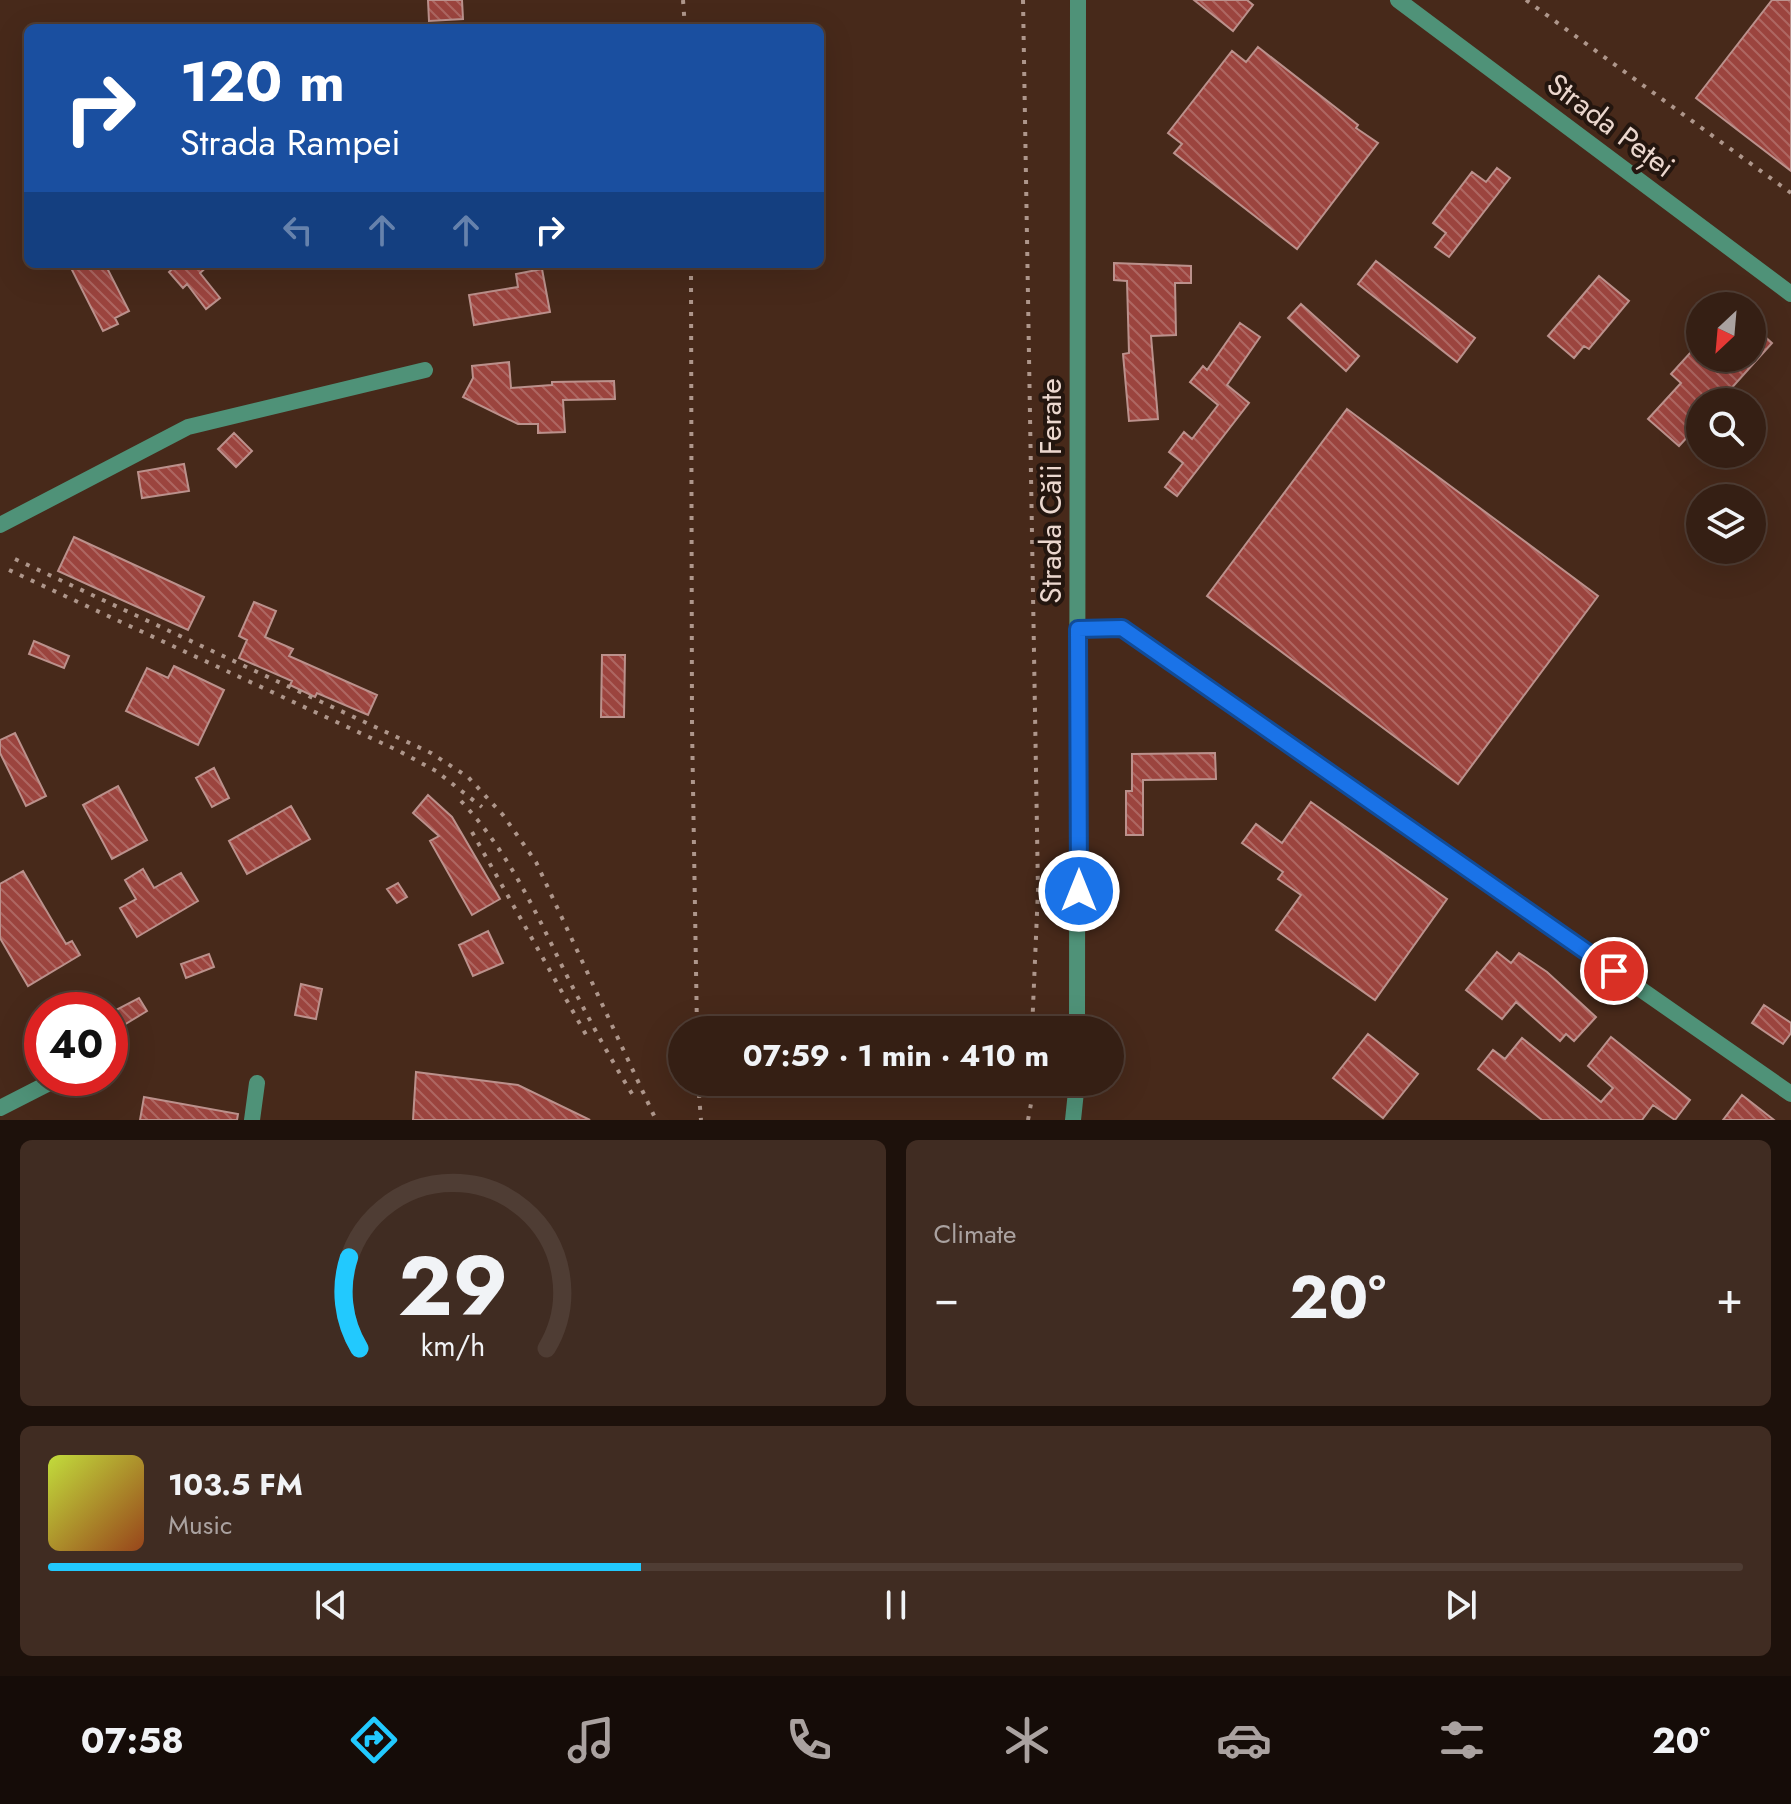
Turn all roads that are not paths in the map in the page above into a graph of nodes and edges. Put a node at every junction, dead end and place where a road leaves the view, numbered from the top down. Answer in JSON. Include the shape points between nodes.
{"nodes":[{"id":1,"x":1078,"y":0,"type":"edge"},
{"id":2,"x":1398,"y":0,"type":"edge"},
{"id":3,"x":1791,"y":294,"type":"edge"},
{"id":4,"x":425,"y":370,"type":"dead end"},
{"id":5,"x":0,"y":525,"type":"edge"},
{"id":6,"x":1078,"y":629,"type":"junction"},
{"id":7,"x":1077,"y":1016,"type":"edge"},
{"id":8,"x":257,"y":1083,"type":"dead end"},
{"id":9,"x":1791,"y":1094,"type":"edge"},
{"id":10,"x":24,"y":1096,"type":"edge"},
{"id":11,"x":1076,"y":1096,"type":"edge"},
{"id":12,"x":0,"y":1108,"type":"edge"},
{"id":13,"x":252,"y":1120,"type":"edge"},
{"id":14,"x":1073,"y":1120,"type":"edge"}],
"edges":[{"from":1,"to":6,"type":"street","name":"Strada Căii Ferate"},
{"from":2,"to":3,"type":"street","name":"Strada Peței"},
{"from":4,"to":5,"type":"street","via":[[188,427]]},
{"from":6,"to":7,"type":"street","name":"Strada Căii Ferate"},
{"from":6,"to":9,"type":"street","via":[[1122,628]]},
{"from":8,"to":13,"type":"street"},
{"from":10,"to":12,"type":"street"},
{"from":11,"to":14,"type":"street"}]}
